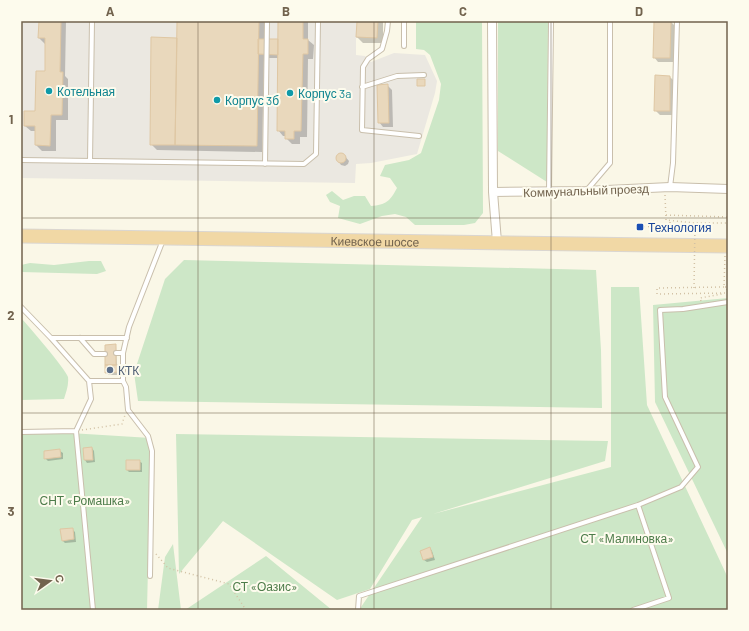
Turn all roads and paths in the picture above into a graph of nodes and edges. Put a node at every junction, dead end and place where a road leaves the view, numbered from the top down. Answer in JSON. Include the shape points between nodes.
{"nodes":[{"id":1,"x":92,"y":21,"type":"edge"},
{"id":2,"x":267,"y":21,"type":"edge"},
{"id":3,"x":318,"y":21,"type":"edge"},
{"id":4,"x":388,"y":21,"type":"edge"},
{"id":5,"x":404,"y":21,"type":"edge"},
{"id":6,"x":492,"y":21,"type":"edge"},
{"id":7,"x":551,"y":21,"type":"edge"},
{"id":8,"x":610,"y":21,"type":"edge"},
{"id":9,"x":677,"y":21,"type":"edge"},
{"id":10,"x":404,"y":46,"type":"dead end"},
{"id":11,"x":424,"y":75,"type":"dead end"},
{"id":12,"x":362,"y":87,"type":"junction"},
{"id":13,"x":419,"y":136,"type":"dead end"},
{"id":14,"x":21,"y":160,"type":"edge"},
{"id":15,"x":90,"y":161,"type":"junction"},
{"id":16,"x":265,"y":164,"type":"junction"},
{"id":17,"x":668,"y":187,"type":"junction"},
{"id":18,"x":728,"y":189,"type":"edge"},
{"id":19,"x":549,"y":191,"type":"junction"},
{"id":20,"x":586,"y":191,"type":"junction"},
{"id":21,"x":493,"y":192,"type":"junction"},
{"id":22,"x":666,"y":215,"type":"junction"},
{"id":23,"x":728,"y":217,"type":"edge"},
{"id":24,"x":670,"y":220,"type":"junction"},
{"id":25,"x":728,"y":223,"type":"edge"},
{"id":26,"x":695,"y":224,"type":"junction"},
{"id":27,"x":640,"y":227,"type":"dead end"},
{"id":28,"x":21,"y":236,"type":"edge"},
{"id":29,"x":164,"y":238,"type":"junction"},
{"id":30,"x":496,"y":242,"type":"junction"},
{"id":31,"x":728,"y":246,"type":"edge"},
{"id":32,"x":728,"y":255,"type":"edge"},
{"id":33,"x":724,"y":287,"type":"junction"},
{"id":34,"x":694,"y":288,"type":"junction"},
{"id":35,"x":727,"y":293,"type":"edge"},
{"id":36,"x":728,"y":302,"type":"edge"},
{"id":37,"x":21,"y":307,"type":"edge"},
{"id":38,"x":701,"y":307,"type":"junction"},
{"id":39,"x":51,"y":338,"type":"junction"},
{"id":40,"x":80,"y":338,"type":"junction"},
{"id":41,"x":127,"y":338,"type":"junction"},
{"id":42,"x":116,"y":353,"type":"dead end"},
{"id":43,"x":123,"y":353,"type":"junction"},
{"id":44,"x":105,"y":354,"type":"dead end"},
{"id":45,"x":90,"y":381,"type":"junction"},
{"id":46,"x":123,"y":381,"type":"junction"},
{"id":47,"x":128,"y":410,"type":"junction"},
{"id":48,"x":76,"y":431,"type":"junction"},
{"id":49,"x":21,"y":432,"type":"edge"},
{"id":50,"x":638,"y":505,"type":"junction"},
{"id":51,"x":151,"y":550,"type":"junction"},
{"id":52,"x":150,"y":576,"type":"dead end"},
{"id":53,"x":93,"y":610,"type":"edge"},
{"id":54,"x":246,"y":610,"type":"edge"},
{"id":55,"x":358,"y":610,"type":"edge"},
{"id":56,"x":633,"y":610,"type":"edge"}],
"edges":[{"from":1,"to":15,"type":"lane"},
{"from":2,"to":16,"type":"lane"},
{"from":3,"to":16,"type":"lane","via":[[316,154],[304,164]]},
{"from":4,"to":12,"type":"lane","via":[[382,49],[363,67]]},
{"from":5,"to":10,"type":"lane"},
{"from":6,"to":21,"type":"street"},
{"from":7,"to":19,"type":"lane"},
{"from":8,"to":20,"type":"lane","via":[[610,162]]},
{"from":9,"to":17,"type":"lane","via":[[673,163]]},
{"from":11,"to":12,"type":"lane","via":[[397,76]]},
{"from":12,"to":13,"type":"lane","via":[[362,130]]},
{"from":14,"to":15,"type":"lane"},
{"from":15,"to":16,"type":"lane"},
{"from":17,"to":18,"type":"street","name":"Коммунальный проезд"},
{"from":17,"to":20,"type":"street","name":"Коммунальный проезд"},
{"from":17,"to":22,"type":"path"},
{"from":19,"to":20,"type":"street","name":"Коммунальный проезд"},
{"from":19,"to":21,"type":"street","name":"Коммунальный проезд"},
{"from":21,"to":30,"type":"street"},
{"from":22,"to":23,"type":"path"},
{"from":22,"to":24,"type":"path","via":[[666,220]]},
{"from":24,"to":26,"type":"path"},
{"from":24,"to":27,"type":"path","via":[[670,225]]},
{"from":25,"to":26,"type":"path"},
{"from":26,"to":34,"type":"path","bridge":true},
{"from":28,"to":29,"type":"highway","name":"Киевское шоссе"},
{"from":29,"to":30,"type":"highway","name":"Киевское шоссе"},
{"from":29,"to":41,"type":"lane"},
{"from":30,"to":31,"type":"highway","name":"Киевское шоссе"},
{"from":32,"to":33,"type":"path","via":[[725,255]]},
{"from":33,"to":34,"type":"path"},
{"from":33,"to":35,"type":"path","via":[[727,287]]},
{"from":34,"to":35,"type":"path","via":[[657,288],[657,294]]},
{"from":35,"to":38,"type":"path","via":[[700,298]]},
{"from":36,"to":38,"type":"lane"},
{"from":37,"to":39,"type":"lane"},
{"from":38,"to":50,"type":"lane","via":[[660,310],[664,397],[698,467],[681,487]]},
{"from":39,"to":40,"type":"lane"},
{"from":39,"to":45,"type":"lane"},
{"from":40,"to":41,"type":"lane"},
{"from":40,"to":44,"type":"lane","via":[[94,354]]},
{"from":41,"to":43,"type":"lane"},
{"from":42,"to":43,"type":"lane"},
{"from":43,"to":46,"type":"lane"},
{"from":45,"to":46,"type":"lane"},
{"from":45,"to":48,"type":"lane","via":[[91,399]]},
{"from":46,"to":47,"type":"lane"},
{"from":47,"to":48,"type":"path","via":[[122,424]]},
{"from":47,"to":51,"type":"lane","via":[[148,436],[152,451]]},
{"from":48,"to":49,"type":"lane"},
{"from":48,"to":53,"type":"lane"},
{"from":50,"to":55,"type":"lane","via":[[358,596]]},
{"from":50,"to":56,"type":"lane","via":[[669,598]]},
{"from":51,"to":52,"type":"lane"},
{"from":51,"to":54,"type":"path","via":[[168,568],[229,584]]}]}
